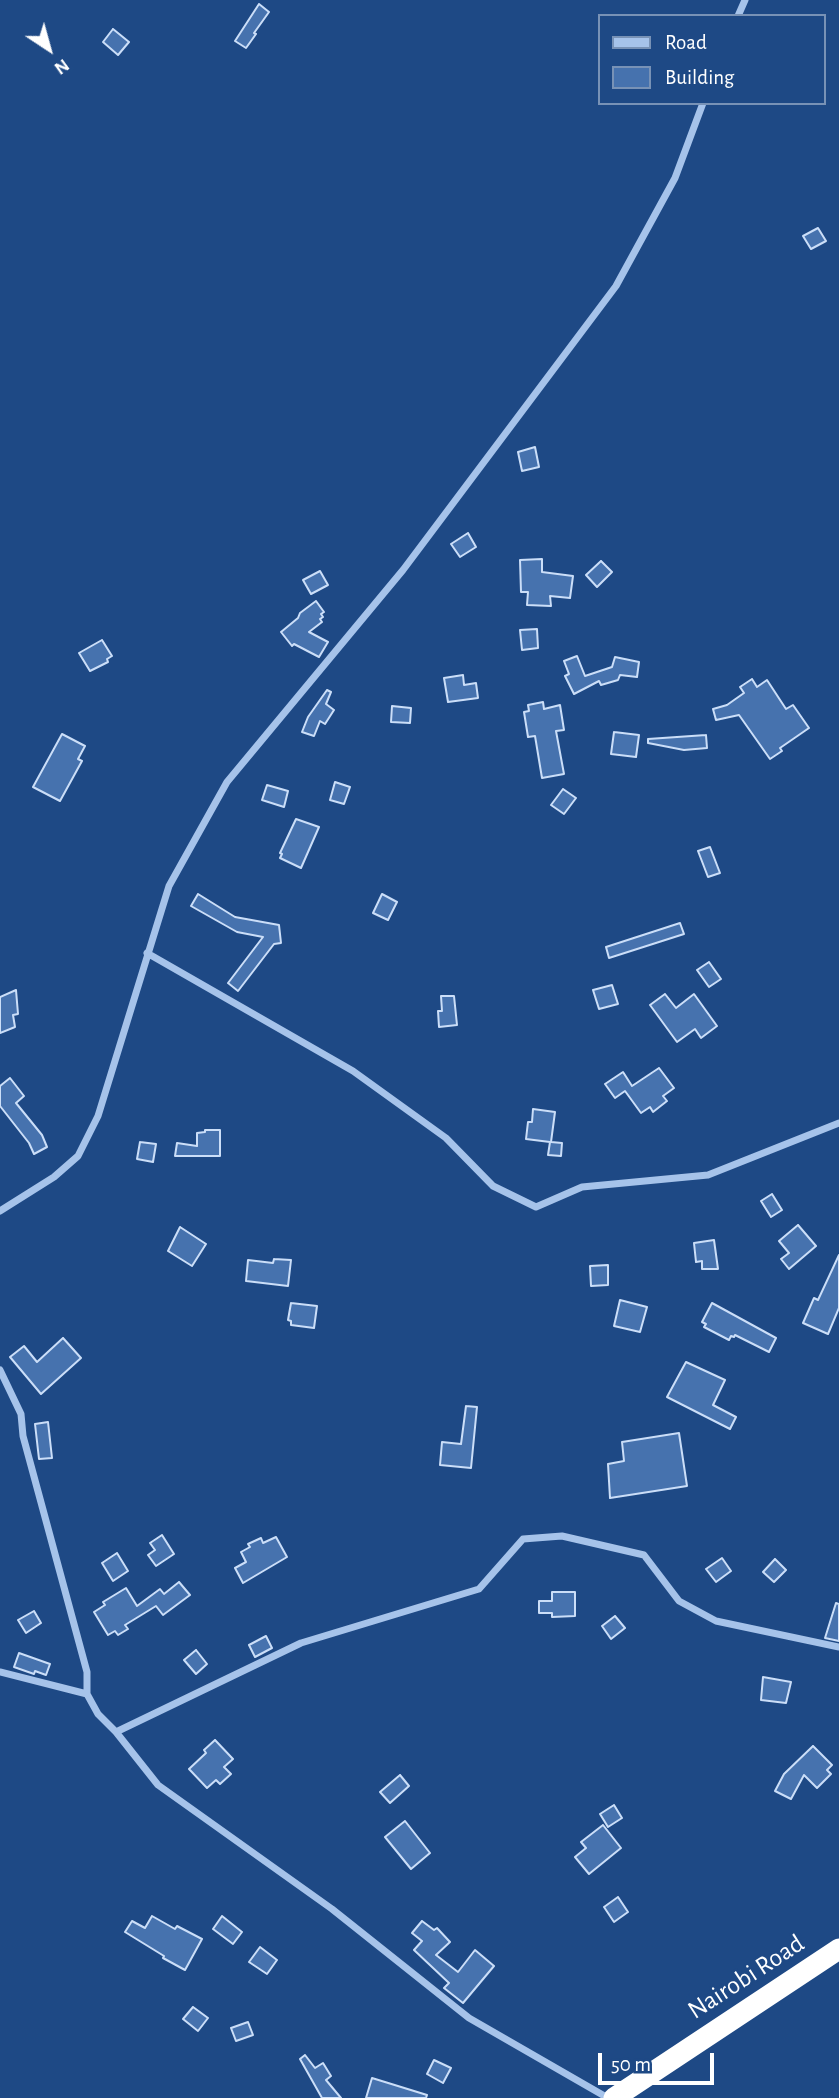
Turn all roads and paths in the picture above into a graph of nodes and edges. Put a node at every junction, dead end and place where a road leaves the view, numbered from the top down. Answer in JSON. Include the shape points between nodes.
{"nodes":[{"id":1,"x":702,"y":105,"type":"edge"},
{"id":2,"x":147,"y":953,"type":"junction"},
{"id":3,"x":839,"y":1123,"type":"edge"},
{"id":4,"x":0,"y":1211,"type":"edge"},
{"id":5,"x":0,"y":1370,"type":"edge"},
{"id":6,"x":839,"y":1647,"type":"edge"},
{"id":7,"x":0,"y":1672,"type":"edge"},
{"id":8,"x":87,"y":1694,"type":"junction"},
{"id":9,"x":116,"y":1732,"type":"junction"},
{"id":10,"x":839,"y":1949,"type":"edge"},
{"id":11,"x":608,"y":2098,"type":"edge"},
{"id":12,"x":614,"y":2098,"type":"edge"}],
"edges":[{"from":1,"to":2,"type":"street","via":[[675,178],[616,286],[403,570],[227,782],[169,886]]},
{"from":2,"to":3,"type":"street","via":[[354,1071],[446,1138],[493,1186],[536,1207],[582,1187],[708,1175]]},
{"from":2,"to":4,"type":"street","via":[[99,1116],[78,1156]]},
{"from":5,"to":8,"type":"street","via":[[21,1414],[86,1672]]},
{"from":6,"to":9,"type":"street","via":[[716,1621],[679,1601],[644,1555],[562,1536],[523,1539],[479,1589],[301,1643]]},
{"from":7,"to":8,"type":"street"},
{"from":8,"to":9,"type":"street"},
{"from":9,"to":11,"type":"street","via":[[158,1785],[332,1909],[469,2018]]},
{"from":10,"to":12,"type":"highway","name":"Nairobi Road"}]}
